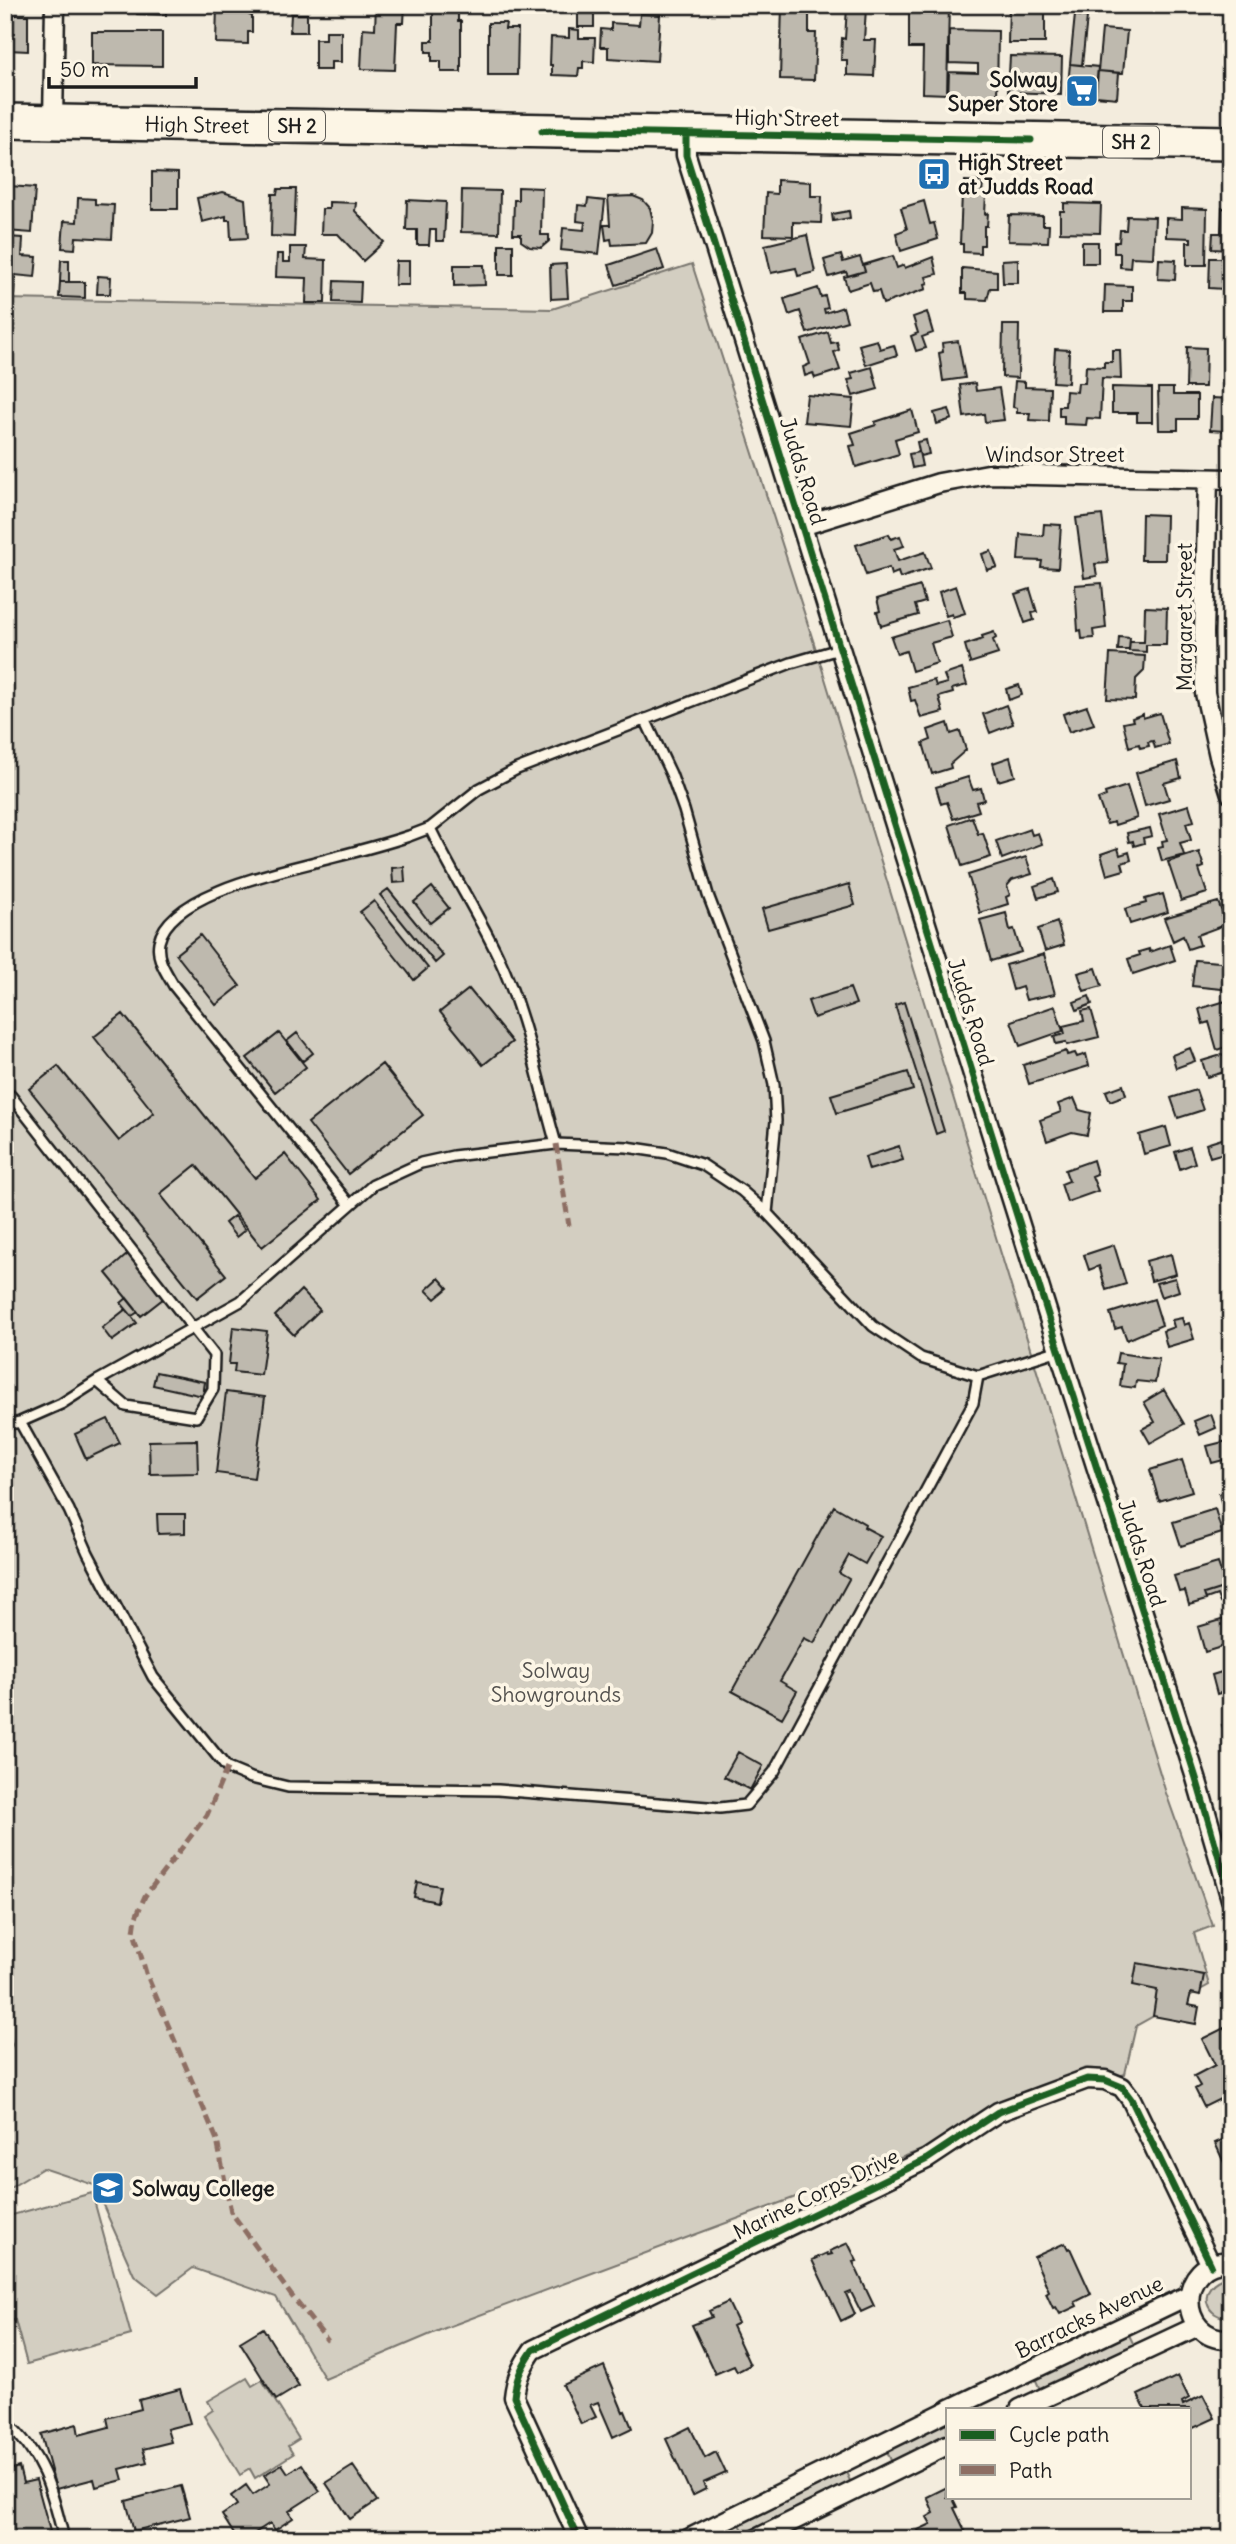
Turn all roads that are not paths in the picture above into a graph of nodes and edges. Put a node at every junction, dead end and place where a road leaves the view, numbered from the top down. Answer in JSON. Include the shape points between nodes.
{"nodes":[{"id":1,"x":55,"y":5,"type":"edge"},
{"id":2,"x":5,"y":121,"type":"edge"},
{"id":3,"x":53,"y":122,"type":"junction"},
{"id":4,"x":686,"y":134,"type":"junction"},
{"id":5,"x":1231,"y":143,"type":"edge"},
{"id":6,"x":1208,"y":479,"type":"junction"},
{"id":7,"x":1231,"y":479,"type":"edge"},
{"id":8,"x":802,"y":526,"type":"junction"},
{"id":9,"x":839,"y":649,"type":"junction"},
{"id":10,"x":645,"y":719,"type":"junction"},
{"id":11,"x":1231,"y":794,"type":"edge"},
{"id":12,"x":430,"y":828,"type":"junction"},
{"id":13,"x":10,"y":1096,"type":"dead end"},
{"id":14,"x":556,"y":1144,"type":"junction"},
{"id":15,"x":350,"y":1205,"type":"junction"},
{"id":16,"x":767,"y":1213,"type":"junction"},
{"id":17,"x":193,"y":1328,"type":"junction"},
{"id":18,"x":1059,"y":1350,"type":"junction"},
{"id":19,"x":978,"y":1376,"type":"junction"},
{"id":20,"x":97,"y":1381,"type":"junction"},
{"id":21,"x":20,"y":1422,"type":"junction"},
{"id":22,"x":5,"y":1425,"type":"edge"},
{"id":23,"x":1231,"y":1899,"type":"edge"},
{"id":24,"x":1231,"y":2262,"type":"edge"},
{"id":25,"x":1211,"y":2265,"type":"junction"},
{"id":26,"x":1189,"y":2295,"type":"junction"},
{"id":27,"x":1198,"y":2326,"type":"junction"},
{"id":28,"x":1231,"y":2339,"type":"edge"},
{"id":29,"x":1010,"y":2380,"type":"junction"},
{"id":30,"x":953,"y":2408,"type":"edge"},
{"id":31,"x":1022,"y":2408,"type":"edge"},
{"id":32,"x":946,"y":2411,"type":"edge"},
{"id":33,"x":5,"y":2421,"type":"edge"},
{"id":34,"x":946,"y":2446,"type":"edge"},
{"id":35,"x":862,"y":2452,"type":"junction"},
{"id":36,"x":876,"y":2481,"type":"junction"},
{"id":37,"x":718,"y":2533,"type":"edge"},
{"id":38,"x":64,"y":2539,"type":"edge"},
{"id":39,"x":579,"y":2539,"type":"edge"},
{"id":40,"x":688,"y":2539,"type":"edge"},
{"id":41,"x":756,"y":2539,"type":"edge"}],
"edges":[{"from":1,"to":3,"type":"street"},
{"from":2,"to":3,"type":"highway","name":"High Street","number":"SH 2"},
{"from":3,"to":4,"type":"highway","name":"High Street","number":"SH 2"},
{"from":4,"to":5,"type":"highway","name":"High Street","number":"SH 2"},
{"from":4,"to":8,"type":"street","name":"Judds Road","via":[[686,155]]},
{"from":6,"to":7,"type":"street","name":"Windsor Street"},
{"from":6,"to":8,"type":"street","name":"Windsor Street","via":[[988,474],[939,483]]},
{"from":6,"to":11,"type":"street","name":"Margaret Street","via":[[1205,693]]},
{"from":8,"to":9,"type":"street","name":"Judds Road"},
{"from":9,"to":10,"type":"lane"},
{"from":9,"to":18,"type":"street","name":"Judds Road"},
{"from":10,"to":12,"type":"lane","via":[[517,769],[480,789]]},
{"from":10,"to":16,"type":"lane","via":[[671,774],[708,895],[764,1041],[776,1121]]},
{"from":12,"to":14,"type":"lane","via":[[498,956],[515,999]]},
{"from":12,"to":15,"type":"lane","via":[[230,886],[173,919],[160,941],[160,959],[174,986]]},
{"from":13,"to":17,"type":"lane"},
{"from":14,"to":15,"type":"lane","via":[[421,1163],[373,1185]]},
{"from":14,"to":16,"type":"lane","via":[[667,1153],[703,1165]]},
{"from":15,"to":17,"type":"lane","via":[[241,1301]]},
{"from":16,"to":19,"type":"lane","via":[[873,1326],[921,1358]]},
{"from":17,"to":20,"type":"lane"},
{"from":17,"to":20,"type":"lane","via":[[214,1355],[213,1389],[196,1416],[126,1406]]},
{"from":18,"to":19,"type":"lane"},
{"from":18,"to":23,"type":"street","name":"Judds Road"},
{"from":19,"to":21,"type":"lane","via":[[972,1403],[774,1772],[746,1805],[720,1808],[498,1790],[288,1787],[227,1768],[153,1677]]},
{"from":20,"to":21,"type":"lane"},
{"from":21,"to":22,"type":"lane"},
{"from":24,"to":25,"type":"street"},
{"from":25,"to":26,"type":"street","via":[[1200,2272]]},
{"from":25,"to":39,"type":"street","name":"Marine Corps Drive","via":[[1122,2087],[1087,2079],[998,2112],[927,2159],[533,2350],[520,2368],[514,2397]]},
{"from":26,"to":27,"type":"street","via":[[1189,2308]]},
{"from":26,"to":29,"type":"street","name":"Barracks Avenue"},
{"from":27,"to":28,"type":"street","via":[[1214,2337]]},
{"from":27,"to":31,"type":"street","name":"Barracks Avenue"},
{"from":29,"to":30,"type":"street","name":"Barracks Avenue"},
{"from":29,"to":31,"type":"street","name":"Barracks Avenue"},
{"from":32,"to":35,"type":"street","name":"Barracks Avenue"},
{"from":33,"to":38,"type":"lane","via":[[41,2464]]},
{"from":34,"to":36,"type":"street"},
{"from":35,"to":36,"type":"street"},
{"from":35,"to":37,"type":"street","name":"Barracks Avenue"},
{"from":36,"to":41,"type":"street"},
{"from":37,"to":40,"type":"street","name":"Barracks Avenue"}]}
